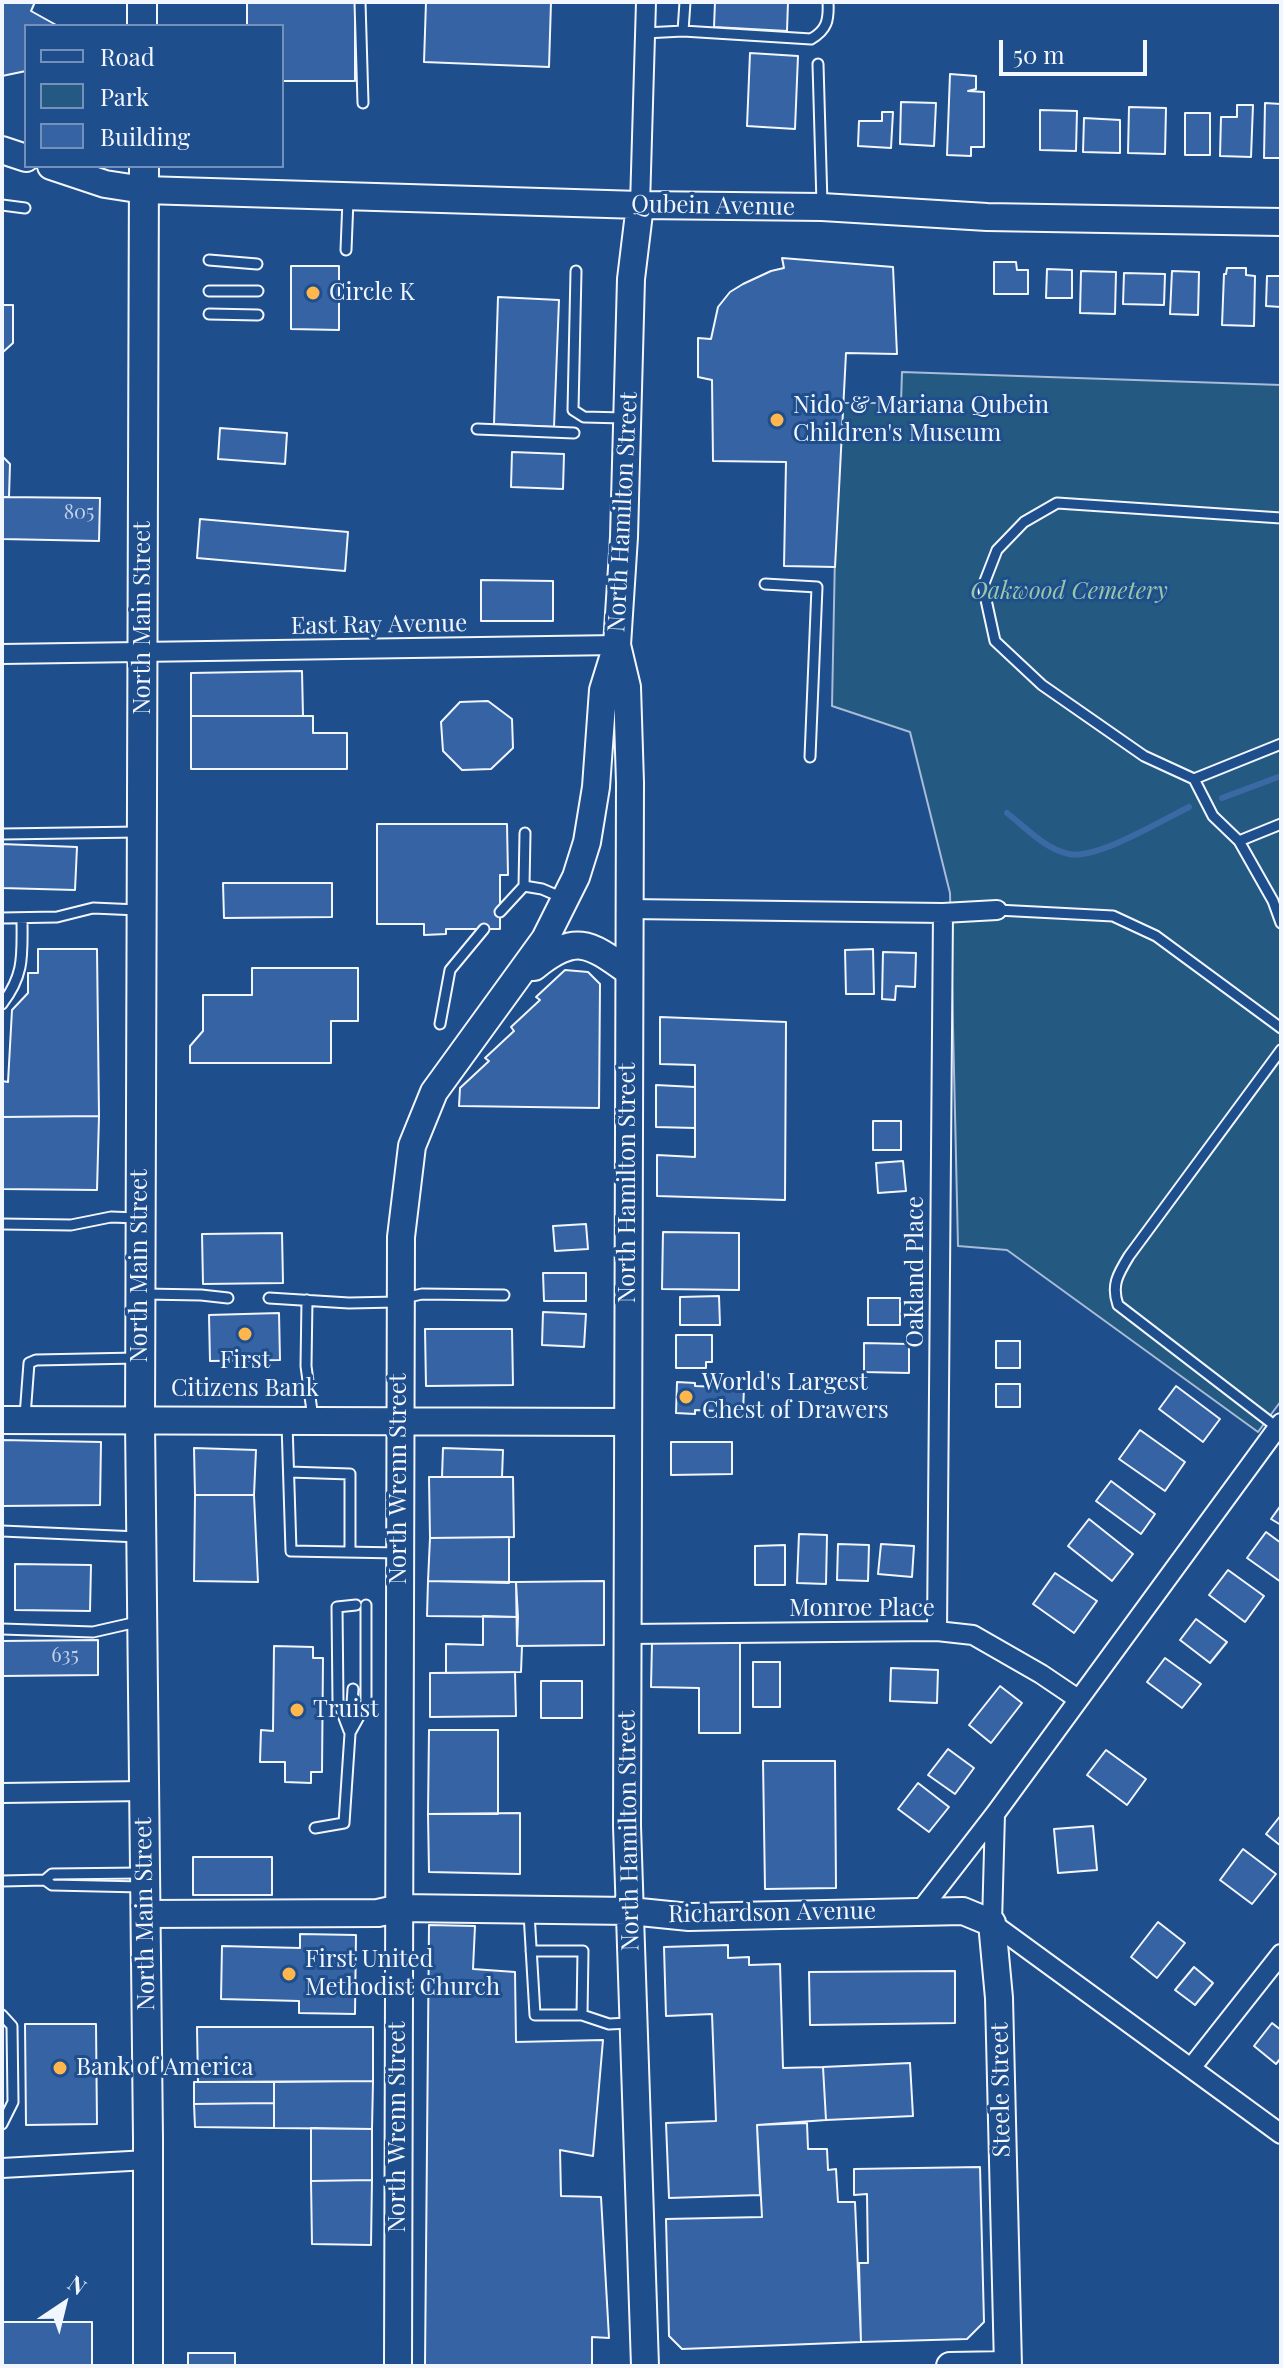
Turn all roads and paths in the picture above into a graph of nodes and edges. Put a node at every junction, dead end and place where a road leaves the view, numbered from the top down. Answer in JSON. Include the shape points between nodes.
{"nodes":[{"id":1,"x":142,"y":2,"type":"edge"},
{"id":2,"x":360,"y":2,"type":"edge"},
{"id":3,"x":646,"y":2,"type":"edge"},
{"id":4,"x":685,"y":2,"type":"edge"},
{"id":5,"x":828,"y":2,"type":"edge"},
{"id":6,"x":142,"y":24,"type":"edge"},
{"id":7,"x":683,"y":31,"type":"junction"},
{"id":8,"x":645,"y":33,"type":"junction"},
{"id":9,"x":818,"y":64,"type":"dead end"},
{"id":10,"x":363,"y":103,"type":"dead end"},
{"id":11,"x":2,"y":150,"type":"edge"},
{"id":12,"x":24,"y":157,"type":"edge"},
{"id":13,"x":57,"y":168,"type":"edge"},
{"id":14,"x":144,"y":178,"type":"edge"},
{"id":15,"x":348,"y":196,"type":"junction"},
{"id":16,"x":2,"y":205,"type":"edge"},
{"id":17,"x":640,"y":205,"type":"junction"},
{"id":18,"x":822,"y":207,"type":"junction"},
{"id":19,"x":25,"y":208,"type":"dead end"},
{"id":20,"x":1281,"y":222,"type":"edge"},
{"id":21,"x":346,"y":250,"type":"dead end"},
{"id":22,"x":209,"y":260,"type":"dead end"},
{"id":23,"x":257,"y":264,"type":"dead end"},
{"id":24,"x":576,"y":271,"type":"dead end"},
{"id":25,"x":209,"y":291,"type":"dead end"},
{"id":26,"x":258,"y":291,"type":"dead end"},
{"id":27,"x":209,"y":314,"type":"dead end"},
{"id":28,"x":258,"y":315,"type":"dead end"},
{"id":29,"x":627,"y":418,"type":"junction"},
{"id":30,"x":477,"y":429,"type":"dead end"},
{"id":31,"x":574,"y":433,"type":"dead end"},
{"id":32,"x":1281,"y":518,"type":"edge"},
{"id":33,"x":765,"y":584,"type":"dead end"},
{"id":34,"x":617,"y":645,"type":"junction"},
{"id":35,"x":142,"y":653,"type":"junction"},
{"id":36,"x":2,"y":654,"type":"edge"},
{"id":37,"x":1281,"y":744,"type":"edge"},
{"id":38,"x":810,"y":757,"type":"dead end"},
{"id":39,"x":1194,"y":779,"type":"junction"},
{"id":40,"x":1281,"y":824,"type":"edge"},
{"id":41,"x":143,"y":832,"type":"junction"},
{"id":42,"x":525,"y":833,"type":"dead end"},
{"id":43,"x":2,"y":834,"type":"edge"},
{"id":44,"x":1239,"y":841,"type":"junction"},
{"id":45,"x":524,"y":886,"type":"junction"},
{"id":46,"x":565,"y":899,"type":"junction"},
{"id":47,"x":629,"y":909,"type":"junction"},
{"id":48,"x":997,"y":910,"type":"joint"},
{"id":49,"x":142,"y":911,"type":"junction"},
{"id":50,"x":500,"y":912,"type":"dead end"},
{"id":51,"x":943,"y":913,"type":"junction"},
{"id":52,"x":2,"y":918,"type":"edge"},
{"id":53,"x":22,"y":918,"type":"junction"},
{"id":54,"x":1281,"y":923,"type":"edge"},
{"id":55,"x":484,"y":929,"type":"dead end"},
{"id":56,"x":628,"y":971,"type":"junction"},
{"id":57,"x":515,"y":981,"type":"junction"},
{"id":58,"x":2,"y":1004,"type":"edge"},
{"id":59,"x":440,"y":1024,"type":"dead end"},
{"id":60,"x":1281,"y":1028,"type":"edge"},
{"id":61,"x":1281,"y":1050,"type":"edge"},
{"id":62,"x":140,"y":1218,"type":"junction"},
{"id":63,"x":2,"y":1224,"type":"edge"},
{"id":64,"x":140,"y":1294,"type":"junction"},
{"id":65,"x":504,"y":1295,"type":"dead end"},
{"id":66,"x":228,"y":1298,"type":"dead end"},
{"id":67,"x":269,"y":1298,"type":"dead end"},
{"id":68,"x":307,"y":1300,"type":"junction"},
{"id":69,"x":400,"y":1300,"type":"junction"},
{"id":70,"x":140,"y":1358,"type":"junction"},
{"id":71,"x":13,"y":1420,"type":"edge"},
{"id":72,"x":140,"y":1422,"type":"junction"},
{"id":73,"x":628,"y":1422,"type":"junction"},
{"id":74,"x":300,"y":1423,"type":"junction"},
{"id":75,"x":399,"y":1423,"type":"junction"},
{"id":76,"x":1279,"y":1426,"type":"edge"},
{"id":77,"x":289,"y":1472,"type":"junction"},
{"id":78,"x":2,"y":1531,"type":"edge"},
{"id":79,"x":141,"y":1537,"type":"junction"},
{"id":80,"x":350,"y":1552,"type":"junction"},
{"id":81,"x":399,"y":1553,"type":"junction"},
{"id":82,"x":142,"y":1621,"type":"junction"},
{"id":83,"x":2,"y":1629,"type":"edge"},
{"id":84,"x":937,"y":1631,"type":"junction"},
{"id":85,"x":628,"y":1634,"type":"junction"},
{"id":86,"x":353,"y":1689,"type":"dead end"},
{"id":87,"x":1078,"y":1699,"type":"junction"},
{"id":88,"x":350,"y":1734,"type":"junction"},
{"id":89,"x":144,"y":1791,"type":"junction"},
{"id":90,"x":2,"y":1793,"type":"edge"},
{"id":91,"x":995,"y":1814,"type":"junction"},
{"id":92,"x":315,"y":1828,"type":"dead end"},
{"id":93,"x":2,"y":1881,"type":"edge"},
{"id":94,"x":145,"y":1891,"type":"junction"},
{"id":95,"x":400,"y":1908,"type":"junction"},
{"id":96,"x":528,"y":1909,"type":"junction"},
{"id":97,"x":630,"y":1911,"type":"junction"},
{"id":98,"x":920,"y":1911,"type":"junction"},
{"id":99,"x":992,"y":1923,"type":"junction"},
{"id":100,"x":531,"y":1951,"type":"junction"},
{"id":101,"x":1281,"y":1954,"type":"edge"},
{"id":102,"x":2,"y":2015,"type":"edge"},
{"id":103,"x":582,"y":2015,"type":"junction"},
{"id":104,"x":633,"y":2022,"type":"junction"},
{"id":105,"x":1191,"y":2068,"type":"junction"},
{"id":106,"x":2,"y":2124,"type":"edge"},
{"id":107,"x":1281,"y":2134,"type":"edge"},
{"id":108,"x":148,"y":2160,"type":"junction"},
{"id":109,"x":2,"y":2168,"type":"edge"},
{"id":110,"x":1008,"y":2365,"type":"edge"},
{"id":111,"x":148,"y":2366,"type":"edge"},
{"id":112,"x":398,"y":2366,"type":"edge"},
{"id":113,"x":645,"y":2366,"type":"edge"},
{"id":114,"x":950,"y":2366,"type":"edge"}],
"edges":[{"from":1,"to":6,"type":"main road"},
{"from":2,"to":10,"type":"lane"},
{"from":3,"to":8,"type":"street","name":"North Hamilton Street"},
{"from":4,"to":7,"type":"lane"},
{"from":5,"to":7,"type":"lane","via":[[823,32],[811,39]]},
{"from":7,"to":8,"type":"lane"},
{"from":8,"to":17,"type":"street","name":"North Hamilton Street"},
{"from":9,"to":18,"type":"lane"},
{"from":11,"to":12,"type":"street"},
{"from":13,"to":14,"type":"street","name":"Qubein Avenue","via":[[105,184]]},
{"from":14,"to":15,"type":"street","name":"Qubein Avenue"},
{"from":14,"to":35,"type":"main road","name":"North Main Street"},
{"from":15,"to":17,"type":"street","name":"Qubein Avenue"},
{"from":15,"to":21,"type":"lane"},
{"from":16,"to":19,"type":"lane"},
{"from":17,"to":18,"type":"street","name":"Qubein Avenue"},
{"from":17,"to":29,"type":"street","name":"North Hamilton Street","via":[[631,279]]},
{"from":18,"to":20,"type":"street","name":"Qubein Avenue","via":[[987,217]]},
{"from":22,"to":23,"type":"lane"},
{"from":24,"to":29,"type":"lane","via":[[573,410],[584,417]]},
{"from":25,"to":26,"type":"lane"},
{"from":27,"to":28,"type":"lane"},
{"from":29,"to":34,"type":"street","name":"North Hamilton Street"},
{"from":30,"to":31,"type":"lane"},
{"from":32,"to":39,"type":"lane","via":[[1057,503],[1024,522],[997,550],[983,586],[995,641],[1042,685],[1144,756]]},
{"from":33,"to":38,"type":"lane","via":[[817,587]]},
{"from":34,"to":35,"type":"street","name":"East Ray Avenue"},
{"from":34,"to":46,"type":"street","name":"North Wrenn Street","via":[[603,690],[587,842]]},
{"from":34,"to":47,"type":"street","name":"North Hamilton Street","via":[[628,700]]},
{"from":35,"to":36,"type":"street","name":"East Ray Avenue"},
{"from":35,"to":41,"type":"main road","name":"North Main Street"},
{"from":37,"to":39,"type":"lane"},
{"from":39,"to":44,"type":"lane","via":[[1213,816]]},
{"from":40,"to":44,"type":"lane"},
{"from":41,"to":43,"type":"lane"},
{"from":41,"to":49,"type":"main road","name":"North Main Street"},
{"from":42,"to":45,"type":"lane"},
{"from":44,"to":54,"type":"lane"},
{"from":45,"to":46,"type":"lane"},
{"from":45,"to":50,"type":"lane"},
{"from":46,"to":57,"type":"street","name":"North Wrenn Street"},
{"from":47,"to":51,"type":"street"},
{"from":47,"to":56,"type":"street","name":"North Hamilton Street"},
{"from":48,"to":51,"type":"street"},
{"from":48,"to":60,"type":"lane","via":[[1113,916],[1156,936]]},
{"from":49,"to":53,"type":"lane","via":[[93,908]]},
{"from":49,"to":62,"type":"main road","name":"North Main Street"},
{"from":51,"to":84,"type":"street","name":"Oakland Place"},
{"from":52,"to":53,"type":"lane"},
{"from":53,"to":58,"type":"lane","via":[[17,984]]},
{"from":55,"to":59,"type":"lane","via":[[450,970]]},
{"from":56,"to":57,"type":"street","via":[[595,948],[565,946]]},
{"from":56,"to":73,"type":"street","name":"North Hamilton Street"},
{"from":57,"to":69,"type":"street","name":"North Wrenn Street","via":[[452,1065],[420,1122],[401,1237]]},
{"from":61,"to":76,"type":"lane","via":[[1129,1256],[1113,1291],[1118,1305]]},
{"from":62,"to":63,"type":"lane"},
{"from":62,"to":64,"type":"main road","name":"North Main Street"},
{"from":64,"to":66,"type":"lane"},
{"from":64,"to":70,"type":"main road","name":"North Main Street"},
{"from":65,"to":69,"type":"lane","via":[[422,1294]]},
{"from":67,"to":68,"type":"lane"},
{"from":68,"to":69,"type":"lane"},
{"from":68,"to":74,"type":"lane"},
{"from":69,"to":75,"type":"street","name":"North Wrenn Street"},
{"from":70,"to":71,"type":"lane","via":[[29,1363]]},
{"from":70,"to":72,"type":"main road","name":"North Main Street"},
{"from":71,"to":72,"type":"street"},
{"from":72,"to":74,"type":"street"},
{"from":72,"to":79,"type":"main road","name":"North Main Street"},
{"from":73,"to":75,"type":"street"},
{"from":73,"to":85,"type":"street","name":"North Hamilton Street"},
{"from":74,"to":75,"type":"street"},
{"from":74,"to":77,"type":"lane"},
{"from":75,"to":81,"type":"street","name":"North Wrenn Street"},
{"from":76,"to":87,"type":"street"},
{"from":77,"to":80,"type":"lane","via":[[291,1551]]},
{"from":77,"to":80,"type":"lane","via":[[350,1474]]},
{"from":78,"to":79,"type":"lane"},
{"from":79,"to":82,"type":"main road","name":"North Main Street"},
{"from":80,"to":81,"type":"lane"},
{"from":81,"to":95,"type":"street","name":"North Wrenn Street"},
{"from":82,"to":83,"type":"lane","via":[[93,1632]]},
{"from":82,"to":89,"type":"main road","name":"North Main Street"},
{"from":84,"to":85,"type":"street","name":"Monroe Place"},
{"from":84,"to":87,"type":"street","name":"Monroe Place","via":[[973,1635]]},
{"from":85,"to":97,"type":"street","name":"North Hamilton Street"},
{"from":86,"to":88,"type":"lane"},
{"from":87,"to":91,"type":"street"},
{"from":88,"to":88,"type":"lane","via":[[366,1704],[361,1605],[337,1607],[338,1702]]},
{"from":88,"to":92,"type":"lane","via":[[344,1823]]},
{"from":89,"to":90,"type":"street"},
{"from":89,"to":94,"type":"main road","name":"North Main Street"},
{"from":91,"to":98,"type":"street"},
{"from":91,"to":99,"type":"street","name":"Steele Street"},
{"from":93,"to":94,"type":"lane"},
{"from":94,"to":95,"type":"street","name":"Richardson Avenue","via":[[365,1913]]},
{"from":94,"to":108,"type":"main road","name":"North Main Street"},
{"from":95,"to":96,"type":"street","name":"Richardson Avenue"},
{"from":95,"to":112,"type":"street","name":"North Wrenn Street"},
{"from":96,"to":97,"type":"street","name":"Richardson Avenue"},
{"from":96,"to":100,"type":"lane"},
{"from":97,"to":98,"type":"street","name":"Richardson Avenue","via":[[689,1917]]},
{"from":97,"to":104,"type":"street","name":"North Hamilton Street"},
{"from":98,"to":99,"type":"street","name":"Richardson Avenue","via":[[963,1911]]},
{"from":99,"to":105,"type":"street","name":"Richardson Avenue"},
{"from":99,"to":110,"type":"street","name":"Steele Street","via":[[999,1998]]},
{"from":100,"to":103,"type":"lane","via":[[535,2015]]},
{"from":100,"to":103,"type":"lane","via":[[583,1951]]},
{"from":101,"to":105,"type":"street"},
{"from":102,"to":106,"type":"lane","via":[[12,2026],[13,2102]]},
{"from":103,"to":104,"type":"lane","via":[[609,2024]]},
{"from":104,"to":113,"type":"street","name":"North Hamilton Street"},
{"from":105,"to":107,"type":"street","name":"Richardson Avenue"},
{"from":108,"to":109,"type":"street"},
{"from":108,"to":111,"type":"main road","name":"North Main Street"},
{"from":110,"to":114,"type":"street"}]}
